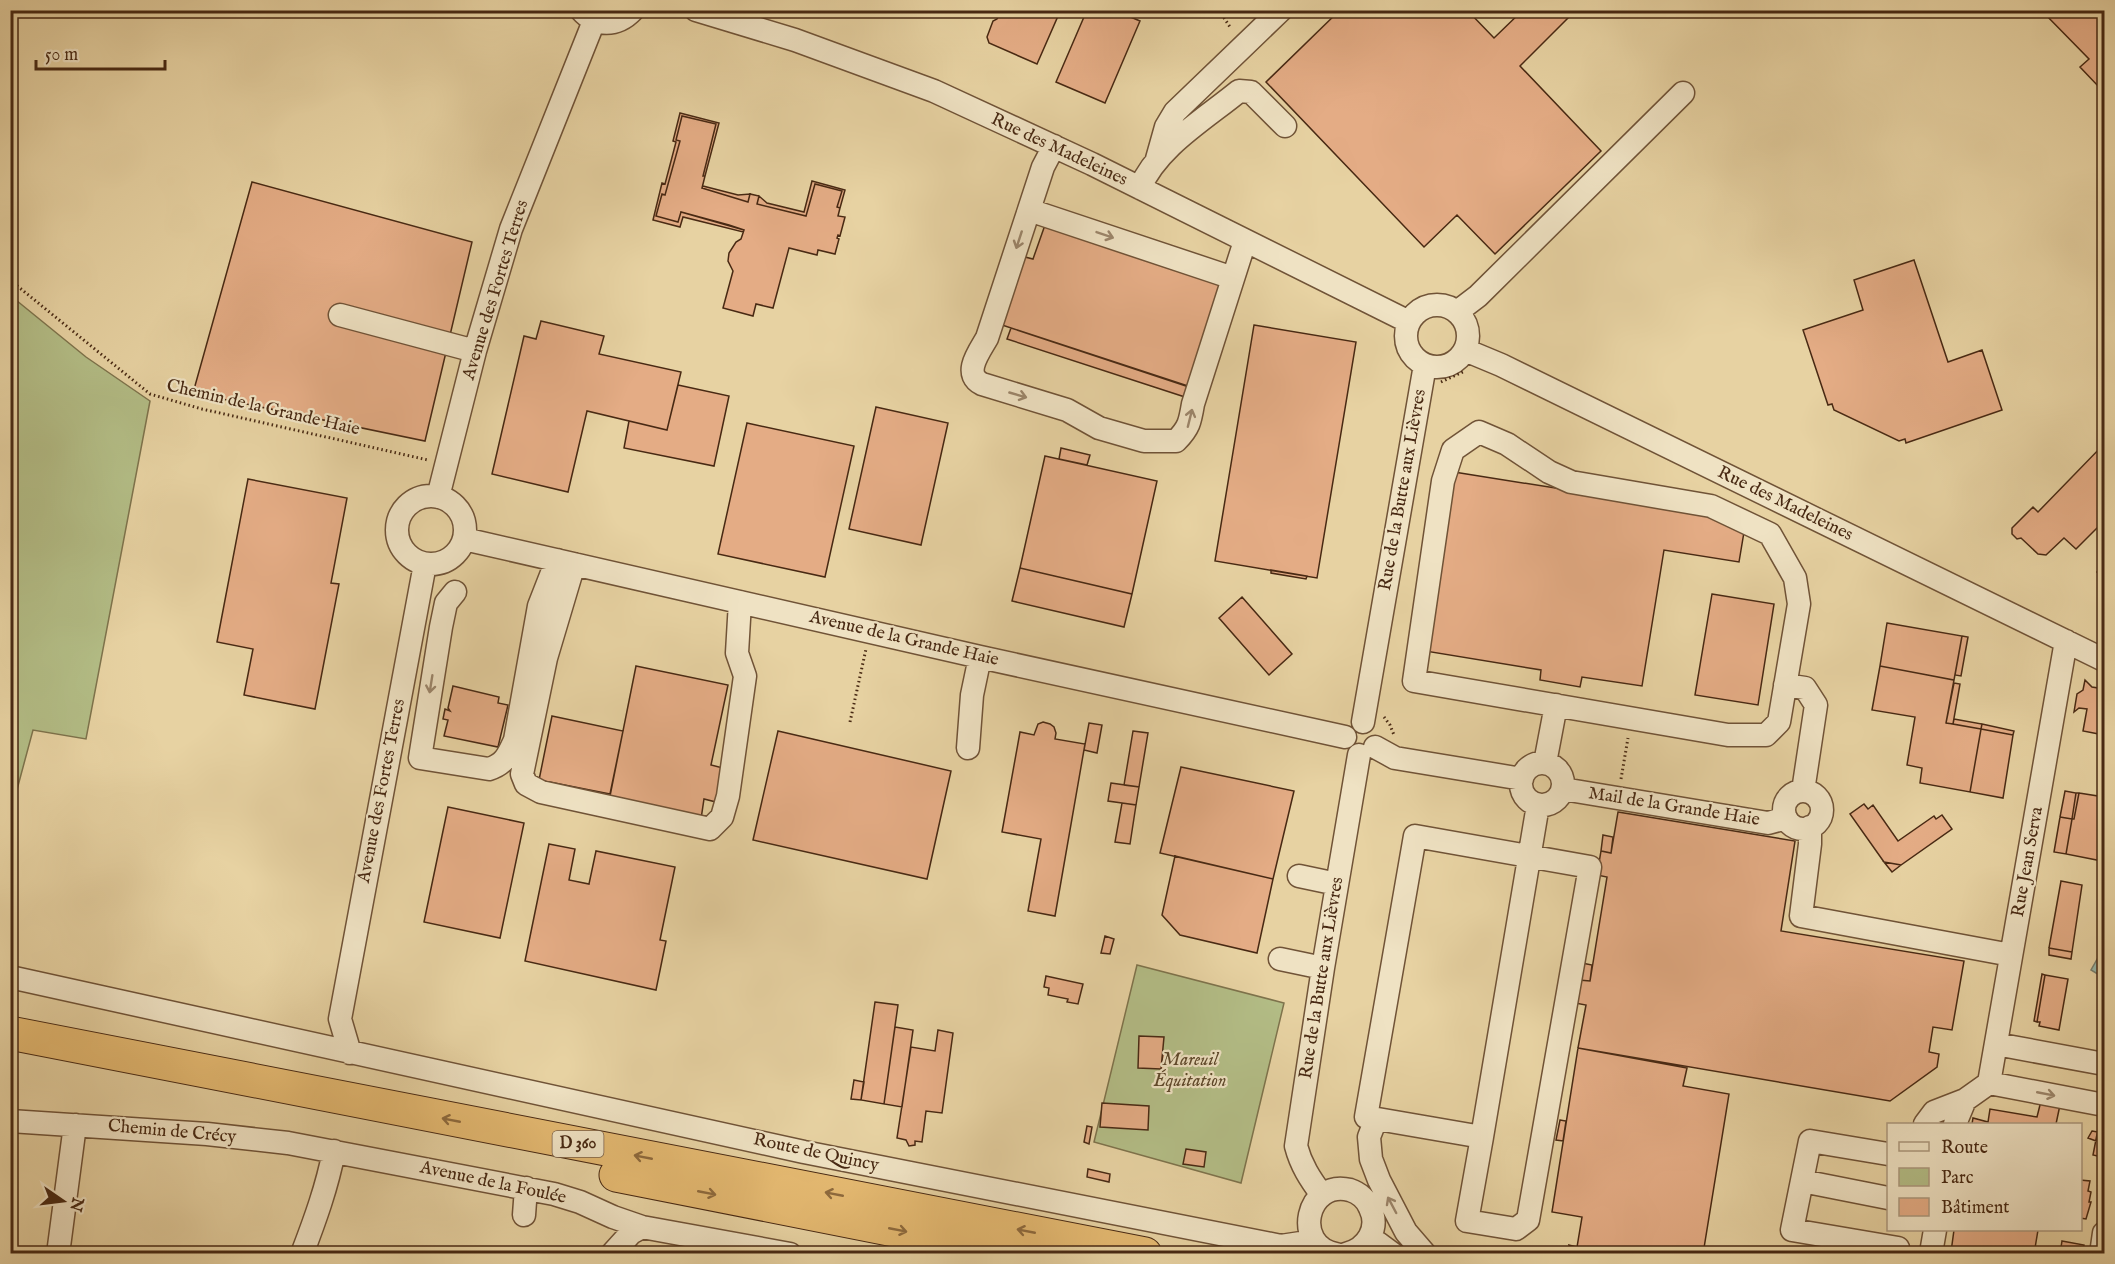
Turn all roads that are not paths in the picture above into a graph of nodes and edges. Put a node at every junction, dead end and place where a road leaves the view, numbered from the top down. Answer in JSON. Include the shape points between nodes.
{"nodes":[{"id":1,"x":633,"y":10,"type":"edge"},
{"id":2,"x":696,"y":10,"type":"edge"},
{"id":3,"x":1281,"y":10,"type":"edge"},
{"id":4,"x":587,"y":16,"type":"edge"},
{"id":5,"x":1683,"y":93,"type":"dead end"},
{"id":6,"x":1285,"y":126,"type":"dead end"},
{"id":7,"x":1054,"y":146,"type":"junction"},
{"id":8,"x":1157,"y":160,"type":"junction"},
{"id":9,"x":1140,"y":188,"type":"junction"},
{"id":10,"x":1029,"y":210,"type":"junction"},
{"id":11,"x":1245,"y":241,"type":"junction"},
{"id":12,"x":1233,"y":278,"type":"junction"},
{"id":13,"x":1457,"y":312,"type":"junction"},
{"id":14,"x":340,"y":315,"type":"dead end"},
{"id":15,"x":1409,"y":322,"type":"junction"},
{"id":16,"x":475,"y":351,"type":"junction"},
{"id":17,"x":1466,"y":360,"type":"junction"},
{"id":18,"x":1425,"y":365,"type":"junction"},
{"id":19,"x":438,"y":497,"type":"junction"},
{"id":20,"x":464,"y":539,"type":"junction"},
{"id":21,"x":565,"y":562,"type":"junction"},
{"id":22,"x":425,"y":564,"type":"junction"},
{"id":23,"x":455,"y":592,"type":"dead end"},
{"id":24,"x":741,"y":602,"type":"junction"},
{"id":25,"x":2066,"y":641,"type":"junction"},
{"id":26,"x":980,"y":657,"type":"junction"},
{"id":27,"x":2104,"y":660,"type":"edge"},
{"id":28,"x":1785,"y":685,"type":"junction"},
{"id":29,"x":1556,"y":705,"type":"junction"},
{"id":30,"x":1369,"y":746,"type":"junction"},
{"id":31,"x":968,"y":748,"type":"dead end"},
{"id":32,"x":389,"y":753,"type":"junction"},
{"id":33,"x":420,"y":758,"type":"junction"},
{"id":34,"x":1545,"y":764,"type":"junction"},
{"id":35,"x":1522,"y":779,"type":"junction"},
{"id":36,"x":1563,"y":789,"type":"junction"},
{"id":37,"x":1803,"y":791,"type":"junction"},
{"id":38,"x":1538,"y":805,"type":"junction"},
{"id":39,"x":1786,"y":818,"type":"junction"},
{"id":40,"x":1810,"y":827,"type":"junction"},
{"id":41,"x":1529,"y":856,"type":"junction"},
{"id":42,"x":1299,"y":876,"type":"dead end"},
{"id":43,"x":1337,"y":884,"type":"junction"},
{"id":44,"x":2011,"y":955,"type":"junction"},
{"id":45,"x":1280,"y":959,"type":"dead end"},
{"id":46,"x":1323,"y":968,"type":"junction"},
{"id":47,"x":10,"y":977,"type":"edge"},
{"id":48,"x":340,"y":1019,"type":"junction"},
{"id":49,"x":10,"y":1033,"type":"edge"},
{"id":50,"x":1996,"y":1044,"type":"junction"},
{"id":51,"x":320,"y":1047,"type":"junction"},
{"id":52,"x":350,"y":1053,"type":"junction"},
{"id":53,"x":10,"y":1055,"type":"edge"},
{"id":54,"x":2104,"y":1064,"type":"edge"},
{"id":55,"x":1989,"y":1083,"type":"junction"},
{"id":56,"x":1965,"y":1101,"type":"junction"},
{"id":57,"x":2104,"y":1105,"type":"edge"},
{"id":58,"x":1376,"y":1119,"type":"junction"},
{"id":59,"x":10,"y":1121,"type":"edge"},
{"id":60,"x":1926,"y":1123,"type":"edge"},
{"id":61,"x":1956,"y":1123,"type":"edge"},
{"id":62,"x":75,"y":1125,"type":"junction"},
{"id":63,"x":1482,"y":1137,"type":"junction"},
{"id":64,"x":334,"y":1151,"type":"junction"},
{"id":65,"x":1887,"y":1154,"type":"edge"},
{"id":66,"x":1802,"y":1182,"type":"junction"},
{"id":67,"x":526,"y":1188,"type":"junction"},
{"id":68,"x":1322,"y":1195,"type":"junction"},
{"id":69,"x":1887,"y":1198,"type":"edge"},
{"id":70,"x":524,"y":1215,"type":"dead end"},
{"id":71,"x":642,"y":1227,"type":"junction"},
{"id":72,"x":1935,"y":1231,"type":"edge"},
{"id":73,"x":2104,"y":1233,"type":"edge"},
{"id":74,"x":1370,"y":1237,"type":"junction"},
{"id":75,"x":1314,"y":1240,"type":"junction"},
{"id":76,"x":1898,"y":1244,"type":"edge"},
{"id":77,"x":788,"y":1253,"type":"edge"},
{"id":78,"x":1931,"y":1253,"type":"edge"},
{"id":79,"x":58,"y":1254,"type":"edge"},
{"id":80,"x":302,"y":1254,"type":"edge"},
{"id":81,"x":612,"y":1254,"type":"edge"},
{"id":82,"x":1016,"y":1254,"type":"edge"},
{"id":83,"x":1145,"y":1254,"type":"edge"},
{"id":84,"x":1336,"y":1254,"type":"edge"},
{"id":85,"x":1346,"y":1254,"type":"edge"},
{"id":86,"x":1393,"y":1254,"type":"edge"},
{"id":87,"x":1425,"y":1254,"type":"edge"},
{"id":88,"x":2101,"y":1254,"type":"edge"}],
"edges":[{"from":1,"to":4,"type":"street","via":[[611,24]]},
{"from":2,"to":7,"type":"street","name":"Rue des Madeleines","via":[[877,69]]},
{"from":3,"to":8,"type":"street","via":[[1175,112],[1166,127]]},
{"from":4,"to":16,"type":"street","name":"Avenue des Fortes Terres","via":[[511,229]]},
{"from":5,"to":13,"type":"street","via":[[1478,296]]},
{"from":6,"to":8,"type":"street","via":[[1251,92],[1239,91]]},
{"from":7,"to":9,"type":"street","name":"Rue des Madeleines"},
{"from":7,"to":10,"type":"street"},
{"from":8,"to":9,"type":"street"},
{"from":9,"to":11,"type":"street","name":"Rue des Madeleines"},
{"from":10,"to":12,"type":"street","one_way":true},
{"from":10,"to":12,"type":"street","one_way":true,"via":[[972,374],[982,384],[1067,410],[1100,428],[1144,441],[1176,441],[1187,431]]},
{"from":11,"to":12,"type":"street"},
{"from":11,"to":15,"type":"street","name":"Rue des Madeleines"},
{"from":13,"to":15,"type":"street","via":[[1431,305],[1414,314]]},
{"from":13,"to":17,"type":"street","via":[[1467,330]]},
{"from":14,"to":16,"type":"street"},
{"from":15,"to":18,"type":"street","via":[[1406,342],[1416,360]]},
{"from":16,"to":19,"type":"street","name":"Avenue des Fortes Terres"},
{"from":17,"to":18,"type":"street","via":[[1434,367]]},
{"from":17,"to":25,"type":"street","name":"Rue des Madeleines"},
{"from":18,"to":30,"type":"street","name":"Rue de la Butte aux Lièvres","via":[[1373,718],[1353,724],[1346,732]]},
{"from":19,"to":20,"type":"street","via":[[457,508],[463,517]]},
{"from":19,"to":22,"type":"street","via":[[408,505],[398,524],[406,553]]},
{"from":20,"to":21,"type":"street","name":"Avenue de la Grande Haie"},
{"from":20,"to":22,"type":"street","via":[[453,556]]},
{"from":21,"to":24,"type":"street","name":"Avenue de la Grande Haie"},
{"from":21,"to":24,"type":"street","via":[[522,774],[526,784],[541,792],[710,829],[722,817],[729,796],[745,676],[737,652]]},
{"from":21,"to":33,"type":"street","via":[[539,606],[509,754],[500,766],[489,769]]},
{"from":22,"to":32,"type":"street","name":"Avenue des Fortes Terres"},
{"from":23,"to":33,"type":"street","one_way":true,"via":[[446,603]]},
{"from":24,"to":26,"type":"street","name":"Avenue de la Grande Haie"},
{"from":25,"to":27,"type":"street","name":"Rue des Madeleines"},
{"from":25,"to":44,"type":"street","name":"Rue Jean Serva"},
{"from":26,"to":30,"type":"street","name":"Avenue de la Grande Haie"},
{"from":26,"to":31,"type":"street"},
{"from":28,"to":29,"type":"street","via":[[1779,722],[1766,735],[1728,735]]},
{"from":28,"to":29,"type":"street","via":[[1799,604],[1795,578],[1770,534],[1711,506],[1571,482],[1479,432],[1453,450],[1443,481],[1414,681]]},
{"from":28,"to":37,"type":"street","via":[[1805,688],[1816,705]]},
{"from":29,"to":34,"type":"street"},
{"from":30,"to":35,"type":"street","via":[[1395,758]]},
{"from":30,"to":43,"type":"street","name":"Rue de la Butte aux Lièvres"},
{"from":32,"to":33,"type":"street"},
{"from":32,"to":48,"type":"street","name":"Avenue des Fortes Terres"},
{"from":34,"to":35,"type":"street","via":[[1533,765]]},
{"from":34,"to":36,"type":"street","via":[[1559,772]]},
{"from":35,"to":38,"type":"street","via":[[1526,798]]},
{"from":36,"to":38,"type":"street","via":[[1551,804]]},
{"from":36,"to":39,"type":"street","name":"Mail de la Grande Haie","via":[[1768,823]]},
{"from":37,"to":39,"type":"street","via":[[1787,799]]},
{"from":37,"to":40,"type":"street","via":[[1815,795],[1821,806],[1819,819]]},
{"from":38,"to":41,"type":"street"},
{"from":39,"to":40,"type":"street","via":[[1793,826]]},
{"from":40,"to":44,"type":"street","via":[[1802,916]]},
{"from":41,"to":58,"type":"street","via":[[1415,836],[1366,1117]]},
{"from":41,"to":63,"type":"street"},
{"from":41,"to":63,"type":"street","via":[[1590,867],[1528,1220],[1516,1229],[1467,1221]]},
{"from":42,"to":43,"type":"street"},
{"from":43,"to":46,"type":"street","name":"Rue de la Butte aux Lièvres"},
{"from":44,"to":50,"type":"street","name":"Rue Jean Serva"},
{"from":45,"to":46,"type":"street"},
{"from":46,"to":68,"type":"street","name":"Rue de la Butte aux Lièvres","via":[[1296,1146],[1307,1174]]},
{"from":47,"to":51,"type":"street","name":"Route de Quincy"},
{"from":48,"to":51,"type":"street","name":"Avenue des Fortes Terres","via":[[322,1038]]},
{"from":48,"to":52,"type":"street","name":"Avenue des Fortes Terres"},
{"from":83,"to":49,"type":"highway","number":"D 360","one_way":true},
{"from":50,"to":54,"type":"street"},
{"from":50,"to":55,"type":"street","name":"Rue Jean Serva"},
{"from":51,"to":52,"type":"street","name":"Route de Quincy"},
{"from":52,"to":75,"type":"street","name":"Route de Quincy","via":[[816,1154],[1281,1246]]},
{"from":53,"to":82,"type":"highway","number":"D 360","one_way":true},
{"from":55,"to":56,"type":"street"},
{"from":55,"to":57,"type":"street","one_way":true},
{"from":56,"to":60,"type":"street","via":[[1934,1112]]},
{"from":56,"to":61,"type":"street"},
{"from":58,"to":63,"type":"street"},
{"from":87,"to":58,"type":"street","one_way":true,"via":[[1406,1232],[1371,1159],[1369,1137]]},
{"from":59,"to":62,"type":"street","name":"Chemin de Crécy"},
{"from":62,"to":64,"type":"street","name":"Chemin de Crécy","via":[[207,1134]]},
{"from":62,"to":79,"type":"street"},
{"from":64,"to":67,"type":"street","name":"Avenue de la Foulée"},
{"from":64,"to":80,"type":"street"},
{"from":65,"to":66,"type":"street","via":[[1810,1141]]},
{"from":66,"to":69,"type":"street"},
{"from":66,"to":76,"type":"street","via":[[1792,1230]]},
{"from":67,"to":70,"type":"street"},
{"from":67,"to":71,"type":"street","name":"Avenue de la Foulée","via":[[580,1202]]},
{"from":68,"to":74,"type":"street","via":[[1343,1189],[1363,1197],[1373,1216]]},
{"from":68,"to":75,"type":"street","via":[[1310,1211]]},
{"from":71,"to":77,"type":"street","name":"Avenue de la Foulée"},
{"from":71,"to":81,"type":"street"},
{"from":72,"to":78,"type":"street"},
{"from":73,"to":88,"type":"street"},
{"from":74,"to":85,"type":"street","via":[[1363,1246]]},
{"from":74,"to":86,"type":"street"},
{"from":75,"to":84,"type":"street"}]}
